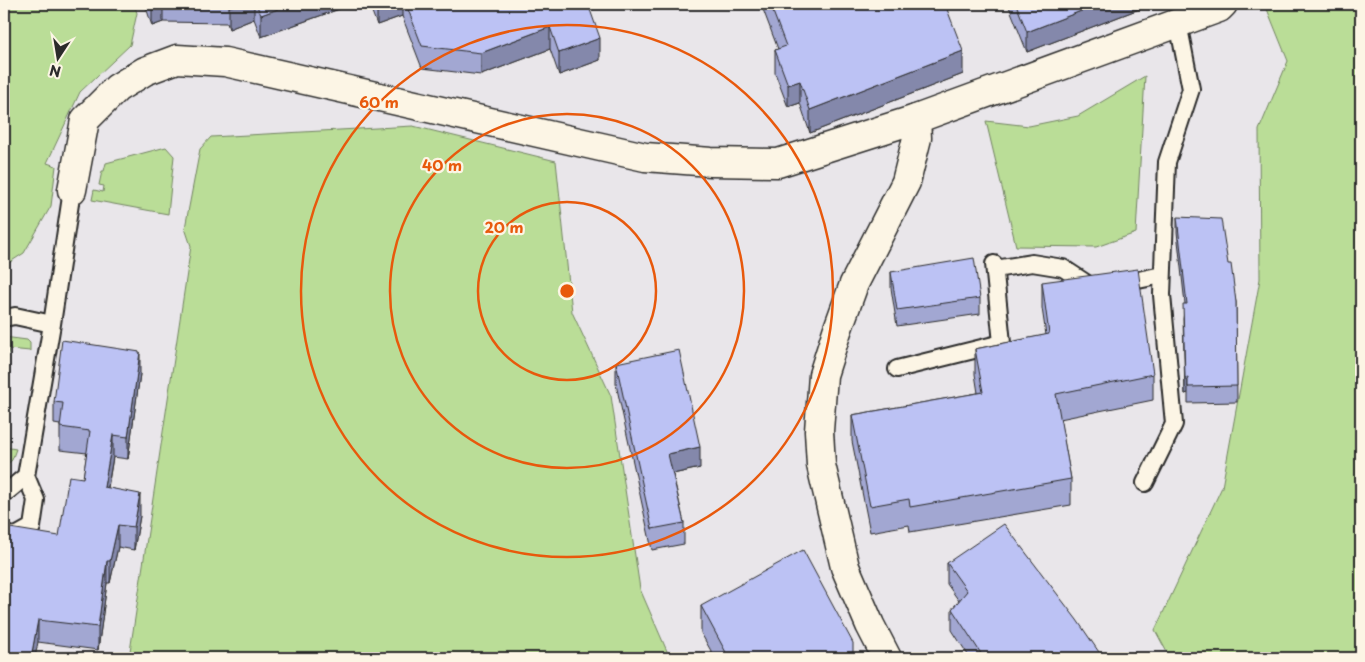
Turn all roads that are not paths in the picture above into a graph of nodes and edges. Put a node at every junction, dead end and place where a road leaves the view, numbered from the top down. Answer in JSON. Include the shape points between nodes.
{"nodes":[{"id":1,"x":1223,"y":4,"type":"edge"},
{"id":2,"x":1178,"y":24,"type":"junction"},
{"id":3,"x":916,"y":118,"type":"junction"},
{"id":4,"x":72,"y":190,"type":"joint"},
{"id":5,"x":1162,"y":275,"type":"junction"},
{"id":6,"x":4,"y":318,"type":"edge"},
{"id":7,"x":52,"y":324,"type":"junction"},
{"id":8,"x":897,"y":368,"type":"dead end"},
{"id":9,"x":26,"y":476,"type":"junction"},
{"id":10,"x":1145,"y":483,"type":"dead end"},
{"id":11,"x":4,"y":491,"type":"edge"},
{"id":12,"x":4,"y":534,"type":"edge"},
{"id":13,"x":887,"y":658,"type":"edge"}],
"edges":[{"from":1,"to":2,"type":"street"},
{"from":2,"to":3,"type":"street"},
{"from":2,"to":5,"type":"lane","via":[[1191,89],[1167,162]]},
{"from":3,"to":4,"type":"street","via":[[778,162],[645,157],[225,62],[177,59],[145,71],[117,88],[85,120]]},
{"from":3,"to":13,"type":"street","via":[[917,138],[906,182],[854,284],[837,330],[824,375],[819,431],[821,465],[845,567]]},
{"from":4,"to":7,"type":"lane"},
{"from":5,"to":8,"type":"lane","via":[[1095,289],[1063,268],[1032,263],[994,266],[1002,342]]},
{"from":5,"to":10,"type":"lane","via":[[1174,424]]},
{"from":6,"to":7,"type":"lane","via":[[15,316]]},
{"from":7,"to":9,"type":"lane"},
{"from":9,"to":11,"type":"lane"},
{"from":9,"to":12,"type":"lane","via":[[36,500],[32,527],[16,536]]}]}
